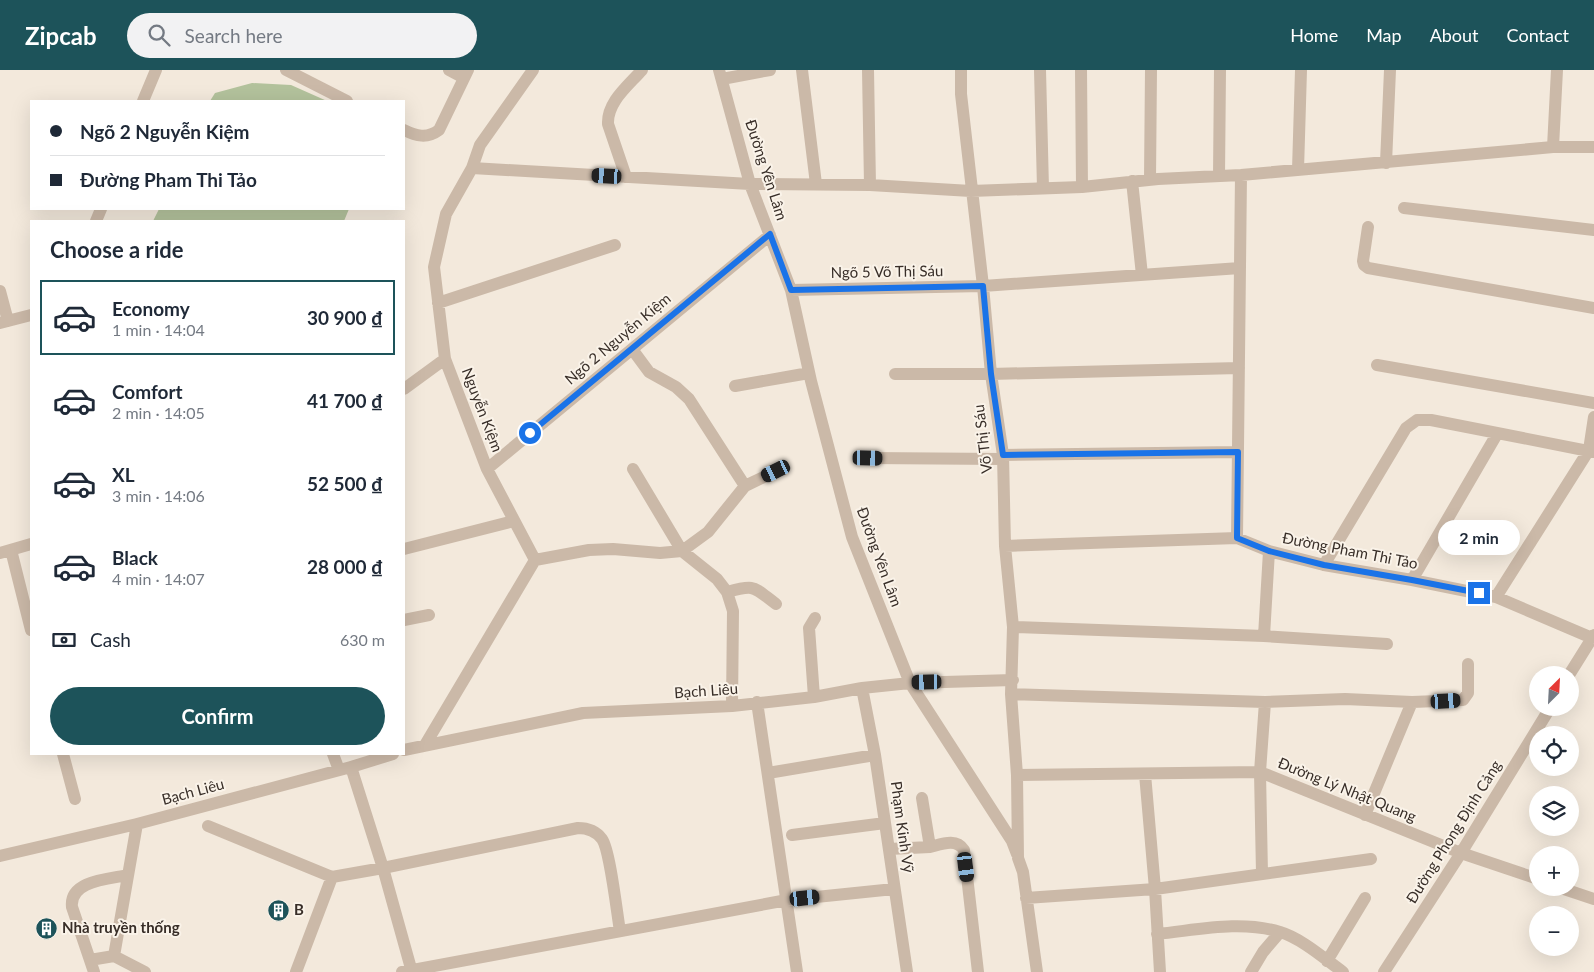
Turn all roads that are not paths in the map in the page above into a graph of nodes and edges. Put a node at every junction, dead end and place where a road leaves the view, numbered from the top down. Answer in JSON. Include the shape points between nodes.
{"nodes":[{"id":1,"x":156,"y":70,"type":"edge"},
{"id":2,"x":286,"y":70,"type":"edge"},
{"id":3,"x":449,"y":70,"type":"edge"},
{"id":4,"x":533,"y":70,"type":"edge"},
{"id":5,"x":642,"y":70,"type":"edge"},
{"id":6,"x":770,"y":70,"type":"edge"},
{"id":7,"x":802,"y":70,"type":"edge"},
{"id":8,"x":868,"y":70,"type":"edge"},
{"id":9,"x":961,"y":70,"type":"edge"},
{"id":10,"x":1040,"y":70,"type":"edge"},
{"id":11,"x":1081,"y":70,"type":"edge"},
{"id":12,"x":1151,"y":70,"type":"edge"},
{"id":13,"x":1220,"y":70,"type":"edge"},
{"id":14,"x":1301,"y":70,"type":"edge"},
{"id":15,"x":1390,"y":70,"type":"edge"},
{"id":16,"x":1557,"y":70,"type":"edge"},
{"id":17,"x":466,"y":74,"type":"edge"},
{"id":18,"x":721,"y":74,"type":"edge"},
{"id":19,"x":144,"y":100,"type":"edge"},
{"id":20,"x":346,"y":100,"type":"edge"},
{"id":21,"x":405,"y":130,"type":"edge"},
{"id":22,"x":1553,"y":147,"type":"junction"},
{"id":23,"x":1594,"y":147,"type":"edge"},
{"id":24,"x":1386,"y":163,"type":"junction"},
{"id":25,"x":472,"y":168,"type":"junction"},
{"id":26,"x":1298,"y":170,"type":"junction"},
{"id":27,"x":1241,"y":175,"type":"junction"},
{"id":28,"x":1219,"y":176,"type":"junction"},
{"id":29,"x":626,"y":177,"type":"junction"},
{"id":30,"x":1150,"y":179,"type":"junction"},
{"id":31,"x":1132,"y":181,"type":"junction"},
{"id":32,"x":750,"y":184,"type":"junction"},
{"id":33,"x":816,"y":184,"type":"junction"},
{"id":34,"x":870,"y":185,"type":"junction"},
{"id":35,"x":1082,"y":187,"type":"junction"},
{"id":36,"x":1042,"y":188,"type":"junction"},
{"id":37,"x":972,"y":191,"type":"junction"},
{"id":38,"x":1404,"y":208,"type":"dead end"},
{"id":39,"x":1368,"y":227,"type":"dead end"},
{"id":40,"x":1594,"y":230,"type":"edge"},
{"id":41,"x":770,"y":234,"type":"junction"},
{"id":42,"x":615,"y":245,"type":"dead end"},
{"id":43,"x":1240,"y":268,"type":"junction"},
{"id":44,"x":1142,"y":274,"type":"junction"},
{"id":45,"x":983,"y":286,"type":"junction"},
{"id":46,"x":0,"y":290,"type":"edge"},
{"id":47,"x":791,"y":290,"type":"junction"},
{"id":48,"x":438,"y":302,"type":"junction"},
{"id":49,"x":1594,"y":308,"type":"edge"},
{"id":50,"x":30,"y":315,"type":"edge"},
{"id":51,"x":4,"y":322,"type":"edge"},
{"id":52,"x":632,"y":349,"type":"junction"},
{"id":53,"x":445,"y":359,"type":"junction"},
{"id":54,"x":1377,"y":365,"type":"dead end"},
{"id":55,"x":1239,"y":368,"type":"junction"},
{"id":56,"x":809,"y":374,"type":"junction"},
{"id":57,"x":895,"y":374,"type":"dead end"},
{"id":58,"x":991,"y":374,"type":"junction"},
{"id":59,"x":735,"y":386,"type":"dead end"},
{"id":60,"x":405,"y":388,"type":"edge"},
{"id":61,"x":1594,"y":403,"type":"edge"},
{"id":62,"x":1594,"y":417,"type":"edge"},
{"id":63,"x":1497,"y":434,"type":"junction"},
{"id":64,"x":1591,"y":451,"type":"edge"},
{"id":65,"x":1238,"y":452,"type":"junction"},
{"id":66,"x":1003,"y":457,"type":"junction"},
{"id":67,"x":868,"y":458,"type":"dead end"},
{"id":68,"x":487,"y":469,"type":"junction"},
{"id":69,"x":633,"y":469,"type":"dead end"},
{"id":70,"x":776,"y":471,"type":"dead end"},
{"id":71,"x":745,"y":486,"type":"junction"},
{"id":72,"x":514,"y":521,"type":"junction"},
{"id":73,"x":1237,"y":538,"type":"junction"},
{"id":74,"x":30,"y":544,"type":"edge"},
{"id":75,"x":1005,"y":546,"type":"junction"},
{"id":76,"x":405,"y":549,"type":"edge"},
{"id":77,"x":682,"y":551,"type":"junction"},
{"id":78,"x":1269,"y":551,"type":"junction"},
{"id":79,"x":5,"y":552,"type":"edge"},
{"id":80,"x":535,"y":560,"type":"junction"},
{"id":81,"x":1324,"y":565,"type":"junction"},
{"id":82,"x":1412,"y":580,"type":"junction"},
{"id":83,"x":727,"y":592,"type":"junction"},
{"id":84,"x":1496,"y":597,"type":"junction"},
{"id":85,"x":776,"y":604,"type":"dead end"},
{"id":86,"x":429,"y":615,"type":"dead end"},
{"id":87,"x":815,"y":618,"type":"dead end"},
{"id":88,"x":405,"y":620,"type":"edge"},
{"id":89,"x":30,"y":627,"type":"edge"},
{"id":90,"x":1013,"y":627,"type":"junction"},
{"id":91,"x":1264,"y":636,"type":"junction"},
{"id":92,"x":1593,"y":637,"type":"edge"},
{"id":93,"x":1387,"y":644,"type":"dead end"},
{"id":94,"x":1468,"y":664,"type":"dead end"},
{"id":95,"x":1575,"y":666,"type":"edge"},
{"id":96,"x":1013,"y":680,"type":"junction"},
{"id":97,"x":910,"y":683,"type":"junction"},
{"id":98,"x":862,"y":688,"type":"junction"},
{"id":99,"x":1011,"y":694,"type":"junction"},
{"id":100,"x":814,"y":697,"type":"junction"},
{"id":101,"x":758,"y":702,"type":"junction"},
{"id":102,"x":1265,"y":702,"type":"junction"},
{"id":103,"x":1412,"y":702,"type":"junction"},
{"id":104,"x":732,"y":706,"type":"junction"},
{"id":105,"x":1545,"y":716,"type":"edge"},
{"id":106,"x":425,"y":745,"type":"junction"},
{"id":107,"x":405,"y":749,"type":"edge"},
{"id":108,"x":63,"y":755,"type":"edge"},
{"id":109,"x":334,"y":755,"type":"edge"},
{"id":110,"x":386,"y":755,"type":"edge"},
{"id":111,"x":875,"y":755,"type":"junction"},
{"id":112,"x":351,"y":767,"type":"junction"},
{"id":113,"x":339,"y":770,"type":"junction"},
{"id":114,"x":1260,"y":772,"type":"junction"},
{"id":115,"x":768,"y":773,"type":"junction"},
{"id":116,"x":1145,"y":774,"type":"junction"},
{"id":117,"x":1017,"y":776,"type":"junction"},
{"id":118,"x":922,"y":798,"type":"dead end"},
{"id":119,"x":75,"y":799,"type":"dead end"},
{"id":120,"x":1366,"y":815,"type":"junction"},
{"id":121,"x":885,"y":823,"type":"junction"},
{"id":122,"x":137,"y":824,"type":"junction"},
{"id":123,"x":208,"y":826,"type":"dead end"},
{"id":124,"x":792,"y":835,"type":"dead end"},
{"id":125,"x":930,"y":847,"type":"junction"},
{"id":126,"x":889,"y":849,"type":"junction"},
{"id":127,"x":1461,"y":853,"type":"junction"},
{"id":128,"x":0,"y":856,"type":"edge"},
{"id":129,"x":1018,"y":858,"type":"junction"},
{"id":130,"x":1371,"y":858,"type":"dead end"},
{"id":131,"x":383,"y":868,"type":"junction"},
{"id":132,"x":1262,"y":874,"type":"junction"},
{"id":133,"x":128,"y":875,"type":"junction"},
{"id":134,"x":1529,"y":876,"type":"edge"},
{"id":135,"x":332,"y":877,"type":"junction"},
{"id":136,"x":894,"y":888,"type":"junction"},
{"id":137,"x":1155,"y":889,"type":"junction"},
{"id":138,"x":1579,"y":894,"type":"edge"},
{"id":139,"x":1026,"y":898,"type":"junction"},
{"id":140,"x":1365,"y":898,"type":"dead end"},
{"id":141,"x":1594,"y":899,"type":"edge"},
{"id":142,"x":787,"y":900,"type":"junction"},
{"id":143,"x":620,"y":931,"type":"junction"},
{"id":144,"x":1280,"y":932,"type":"junction"},
{"id":145,"x":1157,"y":934,"type":"junction"},
{"id":146,"x":114,"y":956,"type":"junction"},
{"id":147,"x":1327,"y":961,"type":"junction"},
{"id":148,"x":92,"y":966,"type":"edge"},
{"id":149,"x":464,"y":966,"type":"edge"},
{"id":150,"x":408,"y":971,"type":"edge"},
{"id":151,"x":146,"y":972,"type":"edge"},
{"id":152,"x":296,"y":972,"type":"edge"},
{"id":153,"x":797,"y":972,"type":"edge"},
{"id":154,"x":907,"y":972,"type":"edge"},
{"id":155,"x":978,"y":972,"type":"edge"},
{"id":156,"x":1037,"y":972,"type":"edge"},
{"id":157,"x":1160,"y":972,"type":"edge"},
{"id":158,"x":1251,"y":972,"type":"edge"},
{"id":159,"x":1342,"y":972,"type":"edge"},
{"id":160,"x":1384,"y":972,"type":"edge"}],
"edges":[{"from":1,"to":19,"type":"street"},
{"from":2,"to":20,"type":"street"},
{"from":3,"to":17,"type":"street"},
{"from":4,"to":25,"type":"street","name":"Nguyễn Kiệm","via":[[480,145]]},
{"from":5,"to":29,"type":"street","via":[[611,105],[608,117]]},
{"from":6,"to":18,"type":"street"},
{"from":7,"to":33,"type":"street"},
{"from":8,"to":34,"type":"street"},
{"from":9,"to":37,"type":"street","name":"Võ Thị Sáu"},
{"from":10,"to":36,"type":"street"},
{"from":11,"to":35,"type":"street"},
{"from":12,"to":30,"type":"street"},
{"from":13,"to":28,"type":"street"},
{"from":14,"to":26,"type":"street"},
{"from":15,"to":24,"type":"street"},
{"from":16,"to":22,"type":"street"},
{"from":17,"to":21,"type":"street","via":[[439,130],[421,136]]},
{"from":18,"to":32,"type":"street","name":"Đường Yên Lâm"},
{"from":22,"to":23,"type":"street"},
{"from":22,"to":24,"type":"street"},
{"from":24,"to":26,"type":"street"},
{"from":25,"to":29,"type":"street"},
{"from":25,"to":48,"type":"street","name":"Nguyễn Kiệm","via":[[446,214],[434,267]]},
{"from":26,"to":27,"type":"street"},
{"from":27,"to":28,"type":"street"},
{"from":27,"to":43,"type":"street"},
{"from":28,"to":30,"type":"street"},
{"from":29,"to":32,"type":"street"},
{"from":30,"to":31,"type":"street"},
{"from":31,"to":35,"type":"street"},
{"from":31,"to":44,"type":"street"},
{"from":32,"to":33,"type":"street"},
{"from":32,"to":41,"type":"street","name":"Đường Yên Lâm"},
{"from":33,"to":34,"type":"street"},
{"from":34,"to":37,"type":"street"},
{"from":35,"to":36,"type":"street"},
{"from":36,"to":37,"type":"street"},
{"from":37,"to":45,"type":"street","name":"Võ Thị Sáu"},
{"from":38,"to":40,"type":"street"},
{"from":39,"to":49,"type":"street","via":[[1363,261],[1368,268]]},
{"from":41,"to":47,"type":"street","name":"Đường Yên Lâm"},
{"from":41,"to":52,"type":"street","name":"Ngõ 2 Nguyễn Kiệm"},
{"from":42,"to":48,"type":"street"},
{"from":43,"to":44,"type":"street","name":"Ngõ 5 Võ Thị Sáu"},
{"from":43,"to":55,"type":"street"},
{"from":44,"to":45,"type":"street","name":"Ngõ 5 Võ Thị Sáu"},
{"from":45,"to":47,"type":"street","name":"Ngõ 5 Võ Thị Sáu"},
{"from":45,"to":58,"type":"street","name":"Võ Thị Sáu"},
{"from":46,"to":51,"type":"street"},
{"from":47,"to":56,"type":"street","name":"Đường Yên Lâm"},
{"from":48,"to":53,"type":"street","name":"Nguyễn Kiệm"},
{"from":50,"to":51,"type":"street"},
{"from":52,"to":68,"type":"street","name":"Ngõ 2 Nguyễn Kiệm"},
{"from":52,"to":71,"type":"street","via":[[649,372],[676,387],[689,399]]},
{"from":53,"to":60,"type":"street"},
{"from":53,"to":68,"type":"street","name":"Nguyễn Kiệm"},
{"from":54,"to":61,"type":"street"},
{"from":55,"to":58,"type":"street"},
{"from":55,"to":65,"type":"street"},
{"from":56,"to":59,"type":"street"},
{"from":56,"to":97,"type":"street","name":"Đường Yên Lâm","via":[[852,537]]},
{"from":57,"to":58,"type":"street"},
{"from":58,"to":66,"type":"street","name":"Võ Thị Sáu"},
{"from":62,"to":64,"type":"street"},
{"from":63,"to":64,"type":"street"},
{"from":63,"to":81,"type":"street","via":[[1431,420],[1412,423]]},
{"from":63,"to":82,"type":"street"},
{"from":64,"to":84,"type":"street"},
{"from":65,"to":66,"type":"street"},
{"from":65,"to":73,"type":"street"},
{"from":66,"to":67,"type":"street"},
{"from":66,"to":75,"type":"street","name":"Võ Thị Sáu"},
{"from":68,"to":72,"type":"street","name":"Nguyễn Kiệm"},
{"from":69,"to":77,"type":"street"},
{"from":70,"to":71,"type":"street"},
{"from":71,"to":77,"type":"street","via":[[708,532]]},
{"from":72,"to":76,"type":"street"},
{"from":72,"to":80,"type":"street","name":"Nguyễn Kiệm"},
{"from":73,"to":75,"type":"street","name":"Đường Pham Thi Tảo"},
{"from":73,"to":78,"type":"street","name":"Đường Pham Thi Tảo"},
{"from":74,"to":79,"type":"street"},
{"from":75,"to":90,"type":"street","name":"Võ Thị Sáu"},
{"from":77,"to":80,"type":"street","via":[[589,550]]},
{"from":77,"to":83,"type":"street","via":[[717,579]]},
{"from":78,"to":81,"type":"street","name":"Đường Pham Thi Tảo"},
{"from":78,"to":91,"type":"street"},
{"from":79,"to":89,"type":"street"},
{"from":80,"to":106,"type":"street"},
{"from":81,"to":82,"type":"street","name":"Đường Pham Thi Tảo"},
{"from":82,"to":84,"type":"street","name":"Đường Pham Thi Tảo"},
{"from":83,"to":85,"type":"street","via":[[753,587]]},
{"from":83,"to":104,"type":"street","via":[[733,611]]},
{"from":84,"to":92,"type":"street","name":"Đường Pham Thi Tảo"},
{"from":86,"to":88,"type":"street"},
{"from":87,"to":100,"type":"street","via":[[809,628]]},
{"from":90,"to":91,"type":"street"},
{"from":90,"to":96,"type":"street","name":"Võ Thị Sáu"},
{"from":91,"to":93,"type":"street"},
{"from":92,"to":95,"type":"street"},
{"from":94,"to":103,"type":"street","via":[[1468,693],[1463,700]]},
{"from":96,"to":97,"type":"street","name":"Bạch Liêu"},
{"from":96,"to":99,"type":"street","name":"Võ Thị Sáu"},
{"from":97,"to":98,"type":"street","name":"Bạch Liêu"},
{"from":97,"to":129,"type":"street","name":"Đường Yên Lâm","via":[[1012,841]]},
{"from":98,"to":100,"type":"street","name":"Bạch Liêu"},
{"from":98,"to":111,"type":"street","name":"Phạm Kinh Vỹ"},
{"from":99,"to":102,"type":"street"},
{"from":99,"to":117,"type":"street","name":"Võ Thị Sáu"},
{"from":100,"to":101,"type":"street","name":"Bạch Liêu"},
{"from":101,"to":104,"type":"street","name":"Bạch Liêu"},
{"from":101,"to":115,"type":"street"},
{"from":102,"to":103,"type":"street","via":[[1345,699]]},
{"from":102,"to":114,"type":"street"},
{"from":103,"to":120,"type":"street"},
{"from":104,"to":106,"type":"street","name":"Bạch Liêu","via":[[583,713]]},
{"from":105,"to":127,"type":"street","name":"Đường Phong Định Cảng"},
{"from":106,"to":107,"type":"street","name":"Bạch Liêu"},
{"from":108,"to":119,"type":"street"},
{"from":109,"to":113,"type":"street"},
{"from":110,"to":112,"type":"street","name":"Bạch Liêu"},
{"from":111,"to":115,"type":"street"},
{"from":111,"to":121,"type":"street","name":"Phạm Kinh Vỹ"},
{"from":112,"to":113,"type":"street","name":"Bạch Liêu"},
{"from":112,"to":131,"type":"street"},
{"from":113,"to":122,"type":"street","name":"Bạch Liêu"},
{"from":114,"to":116,"type":"street","name":"Đường Lý Nhật Quang"},
{"from":114,"to":120,"type":"street","name":"Đường Lý Nhật Quang"},
{"from":114,"to":132,"type":"street"},
{"from":115,"to":142,"type":"street"},
{"from":116,"to":117,"type":"street","name":"Đường Lý Nhật Quang"},
{"from":116,"to":137,"type":"street"},
{"from":117,"to":129,"type":"street","name":"Võ Thị Sáu"},
{"from":118,"to":125,"type":"street"},
{"from":120,"to":127,"type":"street","name":"Đường Lý Nhật Quang"},
{"from":121,"to":124,"type":"street"},
{"from":121,"to":126,"type":"street","name":"Phạm Kinh Vỹ"},
{"from":122,"to":128,"type":"street","name":"Bạch Liêu"},
{"from":122,"to":133,"type":"street"},
{"from":123,"to":135,"type":"street"},
{"from":125,"to":126,"type":"street"},
{"from":125,"to":155,"type":"street","via":[[955,842],[964,850]]},
{"from":126,"to":136,"type":"street","name":"Phạm Kinh Vỹ"},
{"from":127,"to":134,"type":"street","name":"Đường Lý Nhật Quang"},
{"from":127,"to":160,"type":"street","name":"Đường Phong Định Cảng"},
{"from":129,"to":139,"type":"street"},
{"from":130,"to":132,"type":"street"},
{"from":131,"to":135,"type":"street"},
{"from":131,"to":143,"type":"street","via":[[586,828],[594,831],[604,843]]},
{"from":131,"to":150,"type":"street"},
{"from":132,"to":137,"type":"street"},
{"from":133,"to":146,"type":"street"},
{"from":133,"to":148,"type":"street","via":[[88,883],[73,898],[72,907]]},
{"from":135,"to":152,"type":"street"},
{"from":136,"to":142,"type":"street"},
{"from":136,"to":154,"type":"street","name":"Phạm Kinh Vỹ"},
{"from":137,"to":139,"type":"street"},
{"from":137,"to":145,"type":"street"},
{"from":138,"to":141,"type":"street"},
{"from":139,"to":156,"type":"street"},
{"from":140,"to":147,"type":"street"},
{"from":142,"to":143,"type":"street"},
{"from":142,"to":153,"type":"street"},
{"from":143,"to":149,"type":"street"},
{"from":144,"to":145,"type":"street","via":[[1237,925]]},
{"from":144,"to":147,"type":"street"},
{"from":144,"to":158,"type":"street"},
{"from":145,"to":157,"type":"street"},
{"from":146,"to":148,"type":"street"},
{"from":146,"to":151,"type":"street"},
{"from":147,"to":159,"type":"street"},
{"from":149,"to":150,"type":"street"}]}
